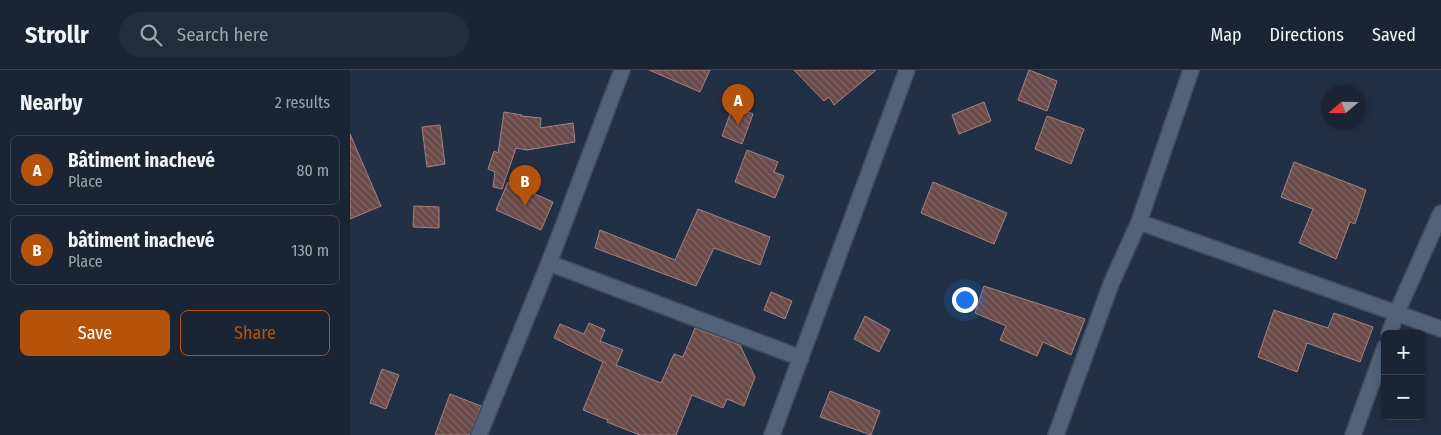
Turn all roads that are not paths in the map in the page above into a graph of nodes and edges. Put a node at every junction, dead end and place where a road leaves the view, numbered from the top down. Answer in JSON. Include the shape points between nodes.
{"nodes":[{"id":1,"x":622,"y":70,"type":"edge"},
{"id":2,"x":907,"y":70,"type":"edge"},
{"id":3,"x":1191,"y":70,"type":"edge"},
{"id":4,"x":1441,"y":213,"type":"edge"},
{"id":5,"x":1139,"y":222,"type":"junction"},
{"id":6,"x":549,"y":263,"type":"junction"},
{"id":7,"x":1397,"y":312,"type":"junction"},
{"id":8,"x":1441,"y":329,"type":"edge"},
{"id":9,"x":1391,"y":330,"type":"edge"},
{"id":10,"x":801,"y":358,"type":"junction"},
{"id":11,"x":1381,"y":358,"type":"edge"},
{"id":12,"x":479,"y":435,"type":"edge"},
{"id":13,"x":772,"y":435,"type":"edge"},
{"id":14,"x":1056,"y":435,"type":"edge"},
{"id":15,"x":1353,"y":435,"type":"edge"}],
"edges":[{"from":1,"to":6,"type":"street"},
{"from":2,"to":10,"type":"street"},
{"from":3,"to":5,"type":"street"},
{"from":4,"to":7,"type":"street"},
{"from":5,"to":7,"type":"street"},
{"from":5,"to":14,"type":"street","via":[[1111,284]]},
{"from":6,"to":10,"type":"street"},
{"from":6,"to":12,"type":"street"},
{"from":7,"to":8,"type":"street"},
{"from":7,"to":9,"type":"street"},
{"from":10,"to":13,"type":"street"},
{"from":11,"to":15,"type":"street"}]}
